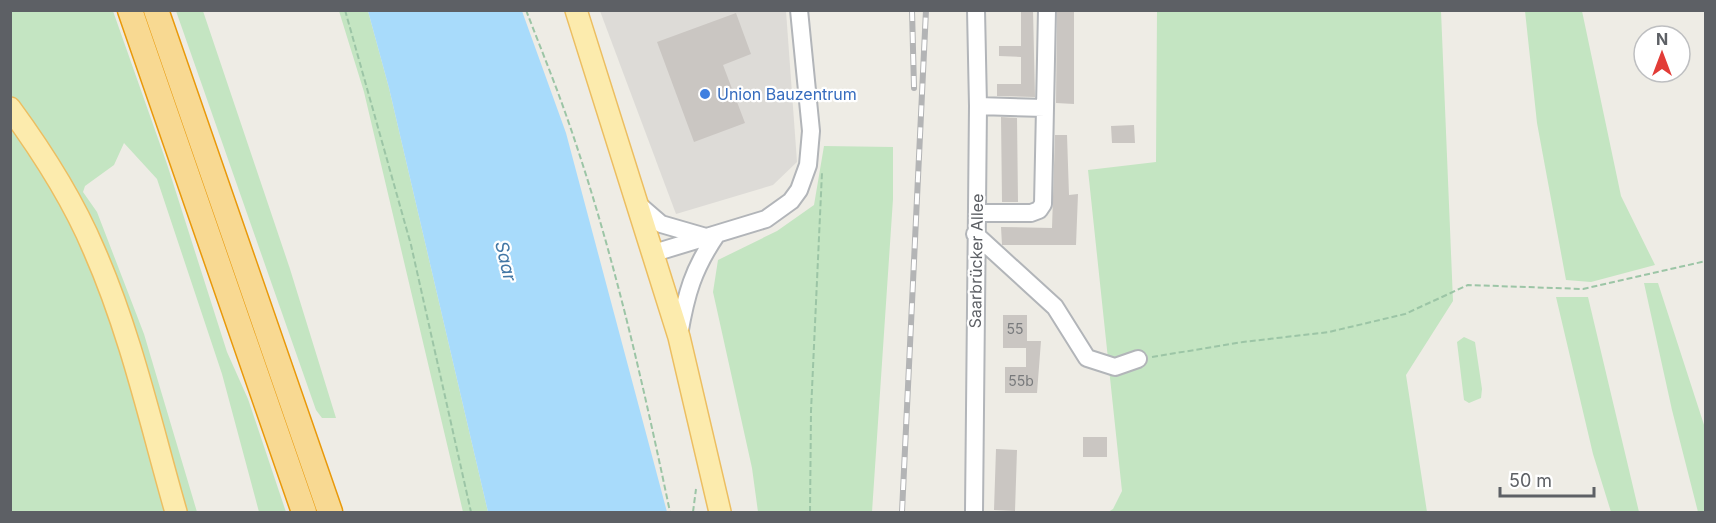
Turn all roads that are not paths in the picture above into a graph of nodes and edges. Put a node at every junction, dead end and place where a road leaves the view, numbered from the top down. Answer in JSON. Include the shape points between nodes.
{"nodes":[{"id":1,"x":130,"y":10,"type":"edge"},
{"id":2,"x":156,"y":10,"type":"edge"},
{"id":3,"x":576,"y":10,"type":"edge"},
{"id":4,"x":799,"y":10,"type":"edge"},
{"id":5,"x":976,"y":10,"type":"edge"},
{"id":6,"x":1047,"y":10,"type":"edge"},
{"id":7,"x":978,"y":106,"type":"junction"},
{"id":8,"x":10,"y":108,"type":"edge"},
{"id":9,"x":1045,"y":108,"type":"junction"},
{"id":10,"x":639,"y":205,"type":"junction"},
{"id":11,"x":977,"y":213,"type":"junction"},
{"id":12,"x":975,"y":234,"type":"junction"},
{"id":13,"x":712,"y":236,"type":"junction"},
{"id":14,"x":654,"y":253,"type":"junction"},
{"id":15,"x":679,"y":337,"type":"junction"},
{"id":16,"x":1138,"y":359,"type":"road end"},
{"id":17,"x":176,"y":513,"type":"edge"},
{"id":18,"x":304,"y":513,"type":"edge"},
{"id":19,"x":330,"y":513,"type":"edge"},
{"id":20,"x":720,"y":513,"type":"edge"},
{"id":21,"x":974,"y":513,"type":"edge"}],
"edges":[{"from":1,"to":18,"type":"highway"},
{"from":2,"to":19,"type":"highway"},
{"from":3,"to":10,"type":"main road"},
{"from":4,"to":13,"type":"street","via":[[810,151],[804,177],[790,201],[766,219]]},
{"from":5,"to":7,"type":"street","name":"Saarbrücker Allee"},
{"from":6,"to":9,"type":"street"},
{"from":7,"to":9,"type":"street"},
{"from":7,"to":11,"type":"street","name":"Saarbrücker Allee"},
{"from":8,"to":17,"type":"main road","via":[[60,182],[94,249],[128,344]]},
{"from":9,"to":11,"type":"street","via":[[1043,204],[1031,213]]},
{"from":10,"to":13,"type":"street","via":[[661,224]]},
{"from":10,"to":14,"type":"main road"},
{"from":11,"to":12,"type":"street","name":"Saarbrücker Allee"},
{"from":12,"to":16,"type":"street","via":[[1054,307],[1087,358],[1115,367]]},
{"from":12,"to":21,"type":"street","name":"Saarbrücker Allee"},
{"from":13,"to":14,"type":"street"},
{"from":13,"to":15,"type":"street","via":[[694,271]]},
{"from":14,"to":15,"type":"main road"},
{"from":15,"to":20,"type":"main road"}]}
